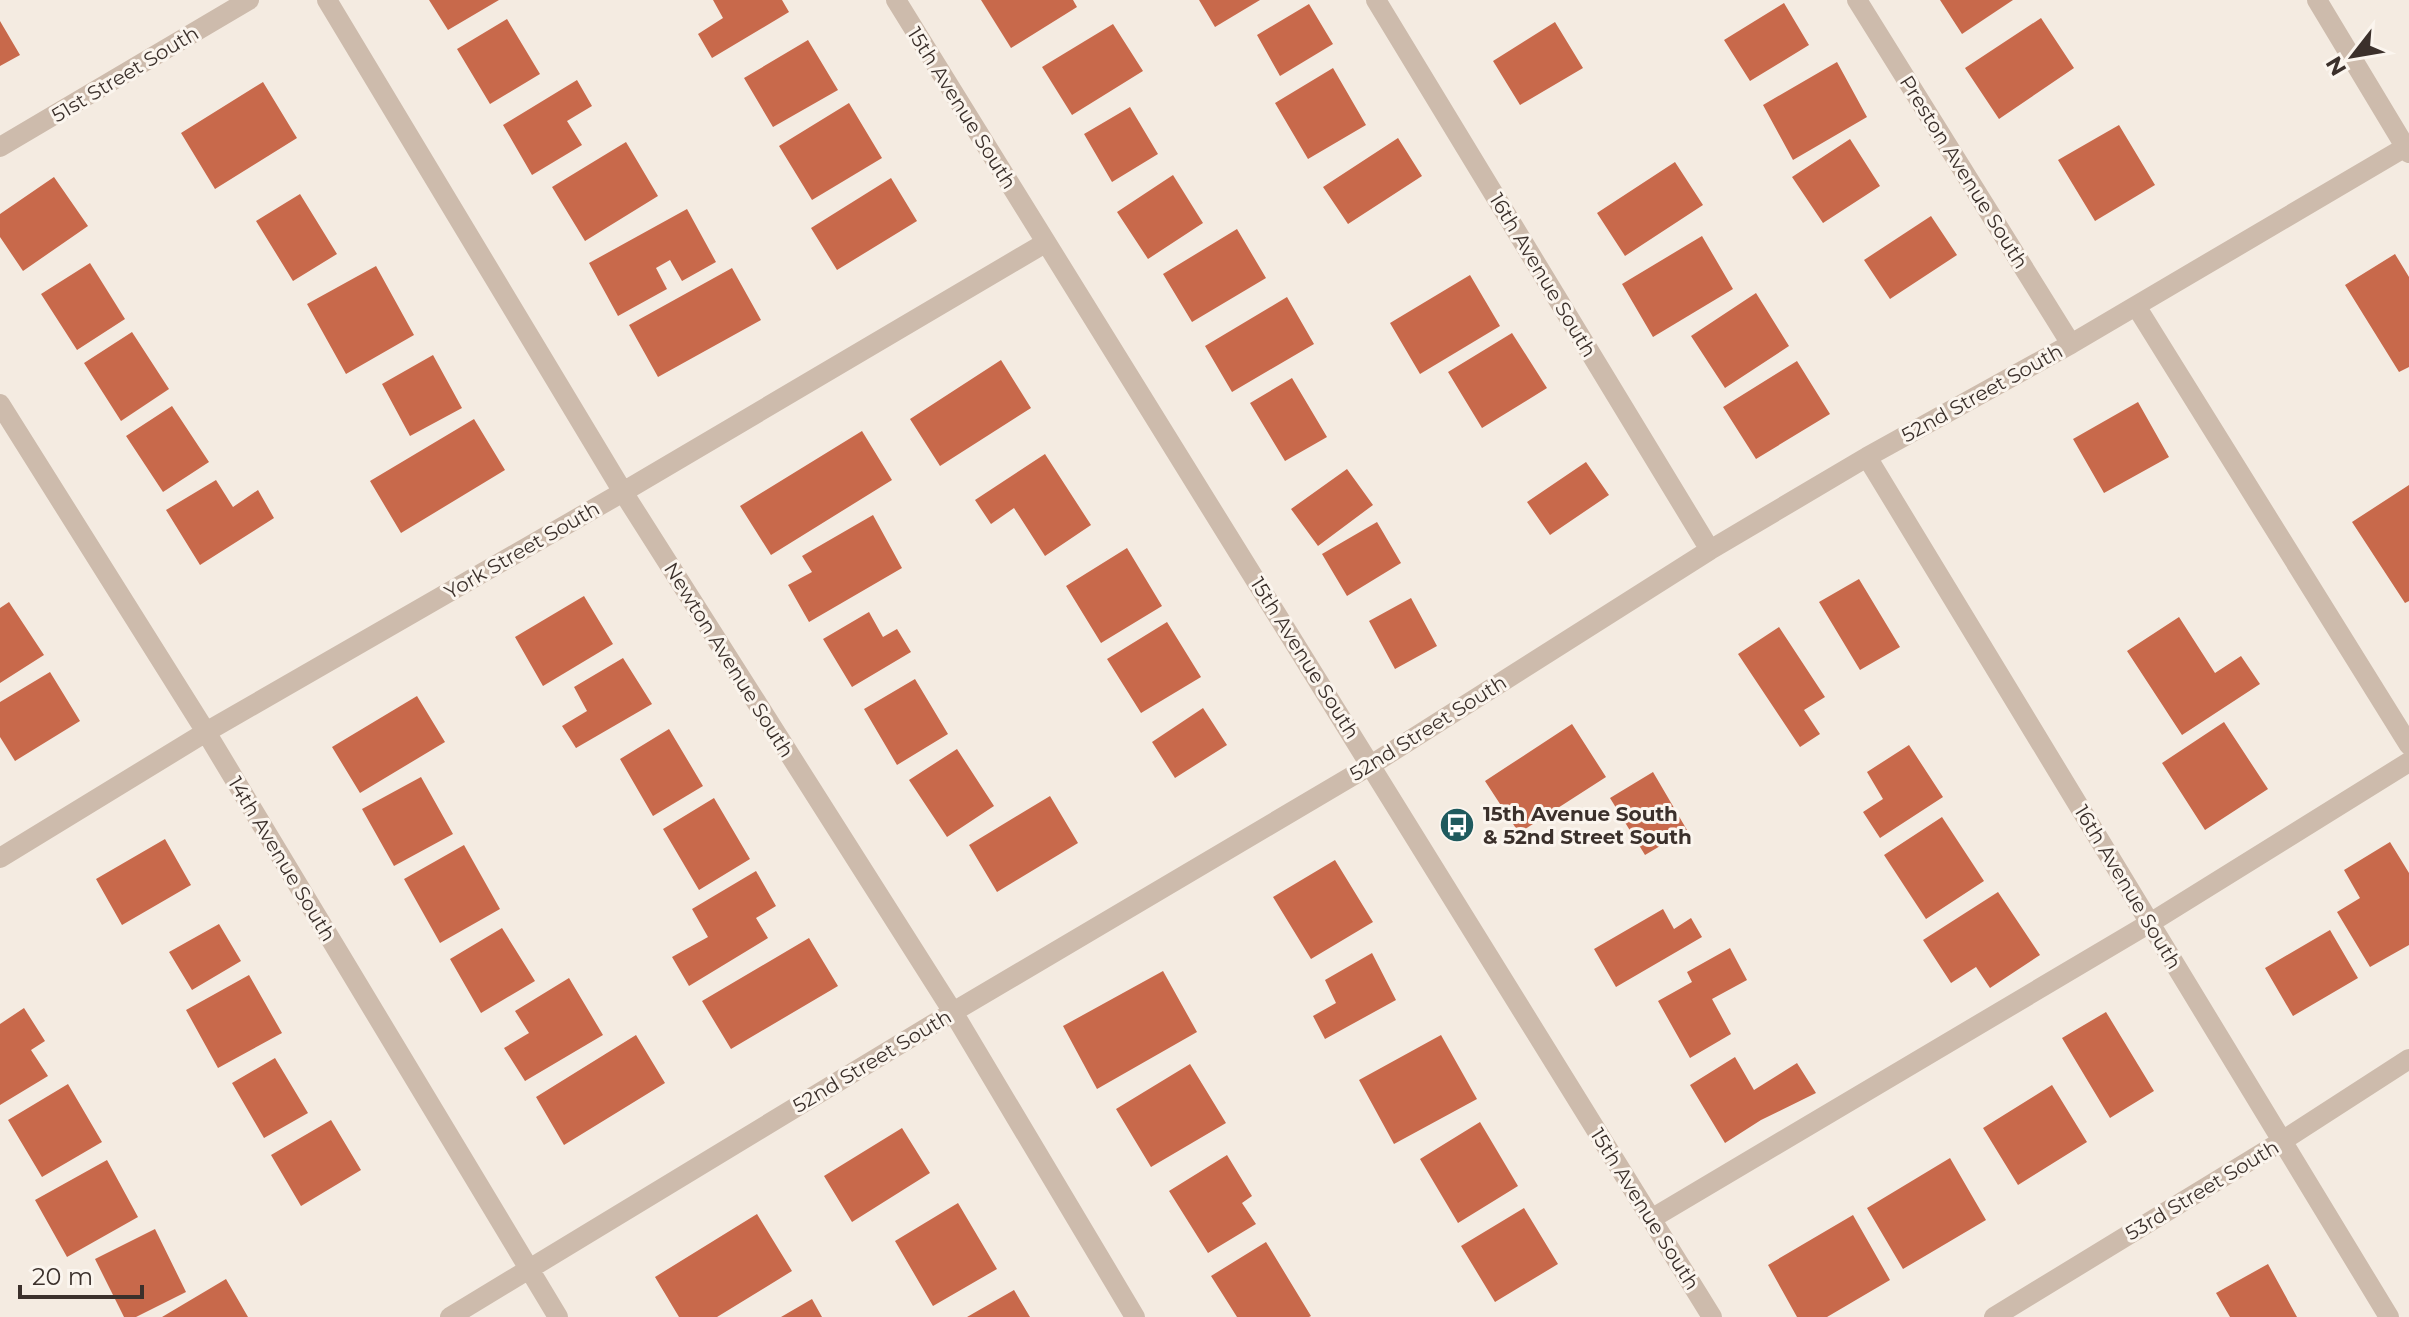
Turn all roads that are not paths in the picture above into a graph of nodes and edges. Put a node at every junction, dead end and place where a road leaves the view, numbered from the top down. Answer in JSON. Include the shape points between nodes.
{"nodes":[{"id":1,"x":249,"y":0,"type":"edge"},
{"id":2,"x":327,"y":0,"type":"edge"},
{"id":3,"x":896,"y":0,"type":"edge"},
{"id":4,"x":1376,"y":0,"type":"edge"},
{"id":5,"x":1857,"y":0,"type":"edge"},
{"id":6,"x":2317,"y":0,"type":"edge"},
{"id":7,"x":0,"y":147,"type":"edge"},
{"id":8,"x":2408,"y":148,"type":"edge"},
{"id":9,"x":1045,"y":243,"type":"junction"},
{"id":10,"x":2136,"y":306,"type":"junction"},
{"id":11,"x":2071,"y":344,"type":"junction"},
{"id":12,"x":0,"y":404,"type":"edge"},
{"id":13,"x":1867,"y":457,"type":"junction"},
{"id":14,"x":623,"y":492,"type":"junction"},
{"id":15,"x":1710,"y":550,"type":"junction"},
{"id":16,"x":206,"y":732,"type":"junction"},
{"id":17,"x":2409,"y":745,"type":"edge"},
{"id":18,"x":2409,"y":762,"type":"edge"},
{"id":19,"x":1371,"y":765,"type":"junction"},
{"id":20,"x":0,"y":858,"type":"edge"},
{"id":21,"x":2150,"y":923,"type":"junction"},
{"id":22,"x":953,"y":1012,"type":"junction"},
{"id":23,"x":2409,"y":1059,"type":"edge"},
{"id":24,"x":2282,"y":1141,"type":"junction"},
{"id":25,"x":1651,"y":1219,"type":"junction"},
{"id":26,"x":529,"y":1269,"type":"junction"},
{"id":27,"x":450,"y":1317,"type":"edge"},
{"id":28,"x":558,"y":1317,"type":"edge"},
{"id":29,"x":1135,"y":1317,"type":"edge"},
{"id":30,"x":1712,"y":1317,"type":"edge"},
{"id":31,"x":1994,"y":1317,"type":"edge"},
{"id":32,"x":2389,"y":1317,"type":"edge"}],
"edges":[{"from":1,"to":7,"type":"street","name":"51st Street South"},
{"from":2,"to":14,"type":"street","name":"Newton Avenue South"},
{"from":3,"to":9,"type":"street","name":"15th Avenue South"},
{"from":4,"to":15,"type":"street","name":"16th Avenue South"},
{"from":5,"to":11,"type":"street","name":"Preston Avenue South"},
{"from":6,"to":8,"type":"street"},
{"from":8,"to":10,"type":"street","name":"52nd Street South"},
{"from":9,"to":14,"type":"street","name":"York Street South"},
{"from":9,"to":19,"type":"street","name":"15th Avenue South"},
{"from":10,"to":11,"type":"street","name":"52nd Street South"},
{"from":10,"to":17,"type":"street"},
{"from":11,"to":13,"type":"street","name":"52nd Street South"},
{"from":12,"to":16,"type":"street","name":"14th Avenue South"},
{"from":13,"to":15,"type":"street","name":"52nd Street South"},
{"from":13,"to":21,"type":"street","name":"16th Avenue South"},
{"from":14,"to":16,"type":"street","name":"York Street South"},
{"from":14,"to":22,"type":"street","name":"Newton Avenue South"},
{"from":15,"to":19,"type":"street","name":"52nd Street South"},
{"from":16,"to":20,"type":"street","name":"York Street South"},
{"from":16,"to":26,"type":"street","name":"14th Avenue South"},
{"from":18,"to":21,"type":"street"},
{"from":19,"to":22,"type":"street","name":"52nd Street South"},
{"from":19,"to":25,"type":"street","name":"15th Avenue South"},
{"from":21,"to":24,"type":"street","name":"16th Avenue South"},
{"from":21,"to":25,"type":"street"},
{"from":22,"to":26,"type":"street","name":"52nd Street South"},
{"from":22,"to":29,"type":"street","name":"Newton Avenue South"},
{"from":23,"to":24,"type":"street","name":"53rd Street South"},
{"from":24,"to":31,"type":"street","name":"53rd Street South"},
{"from":24,"to":32,"type":"street","name":"16th Avenue South"},
{"from":25,"to":30,"type":"street","name":"15th Avenue South"},
{"from":26,"to":27,"type":"street","name":"52nd Street South"},
{"from":26,"to":28,"type":"street","name":"14th Avenue South"}]}
